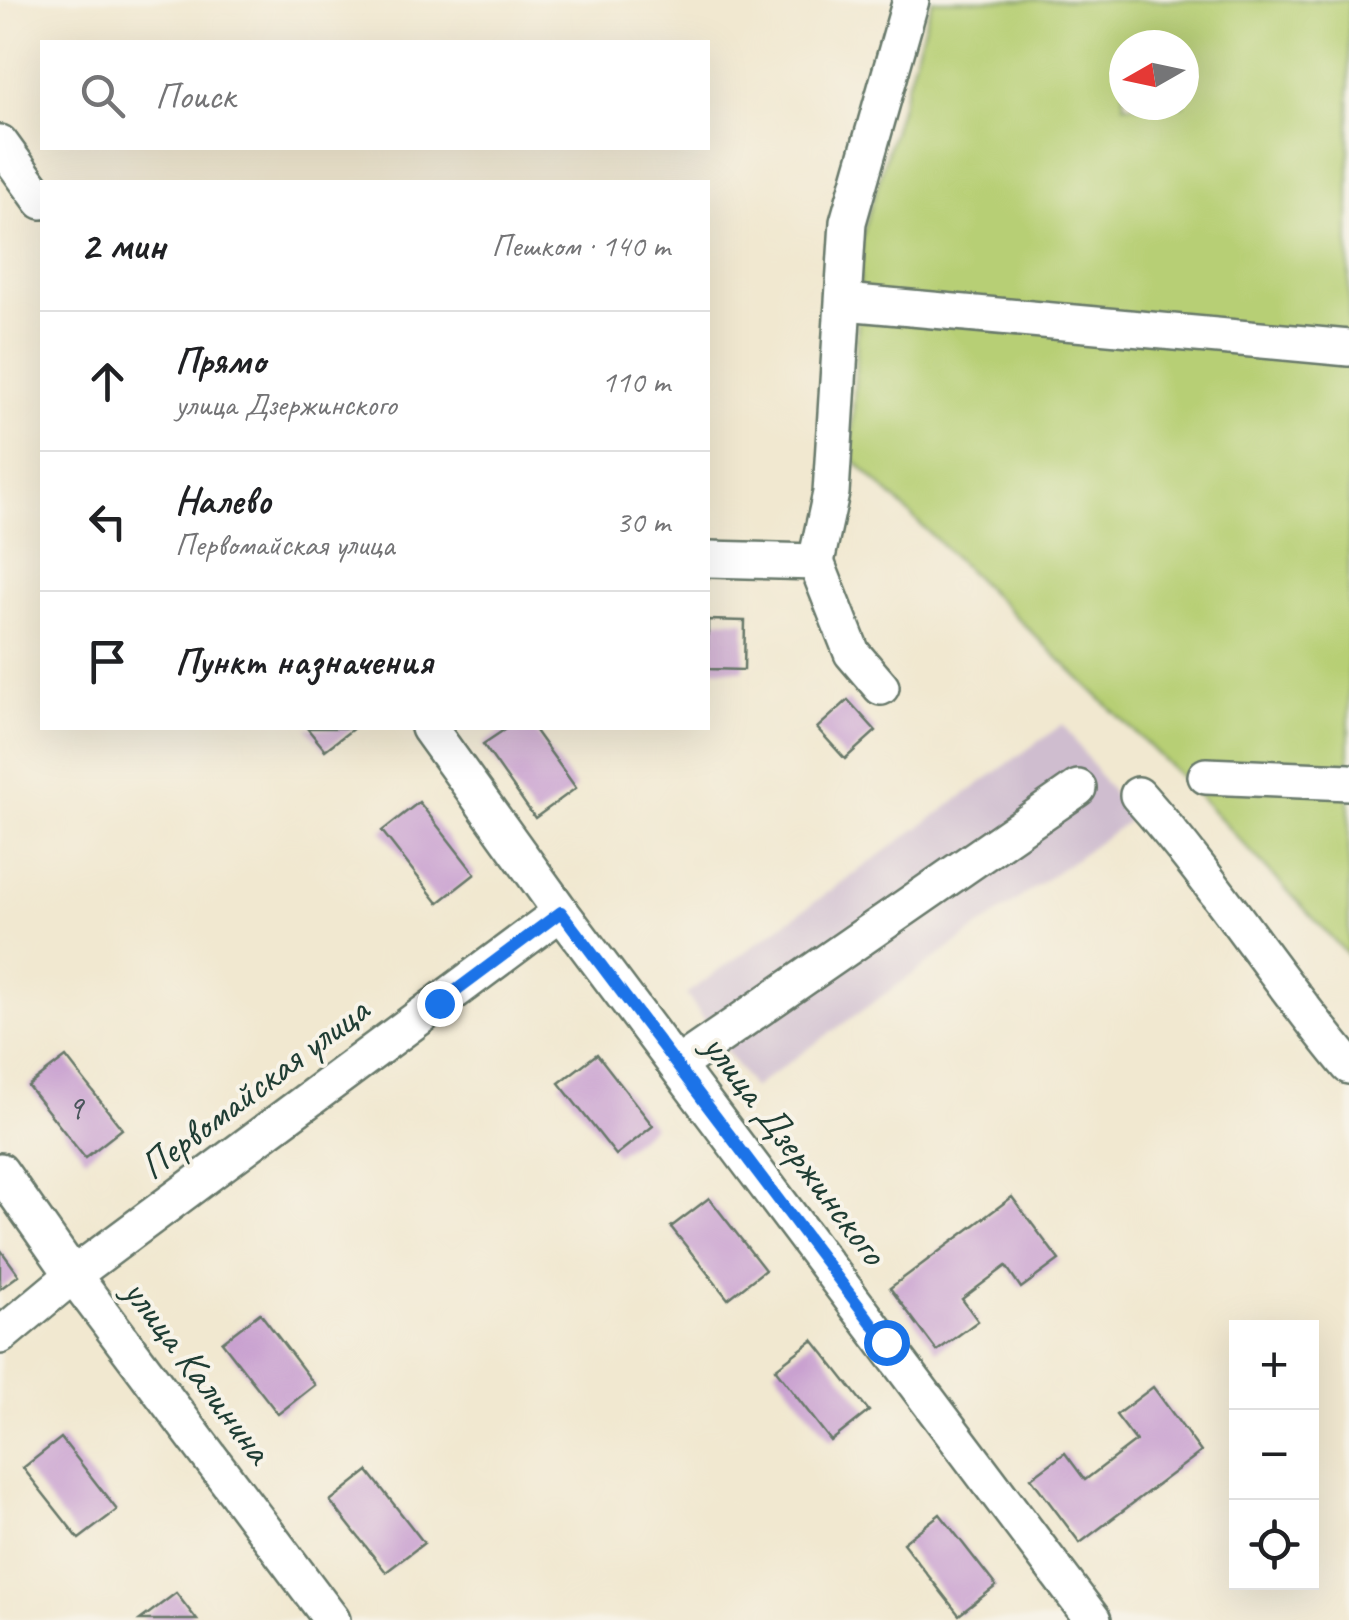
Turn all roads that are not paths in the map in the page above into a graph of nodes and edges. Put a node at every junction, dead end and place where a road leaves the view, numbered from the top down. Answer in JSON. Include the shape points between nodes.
{"nodes":[{"id":1,"x":911,"y":0,"type":"edge"},
{"id":2,"x":0,"y":144,"type":"edge"},
{"id":3,"x":40,"y":197,"type":"edge"},
{"id":4,"x":845,"y":302,"type":"junction"},
{"id":5,"x":1349,"y":348,"type":"edge"},
{"id":6,"x":710,"y":559,"type":"edge"},
{"id":7,"x":816,"y":562,"type":"junction"},
{"id":8,"x":881,"y":687,"type":"dead end"},
{"id":9,"x":430,"y":730,"type":"edge"},
{"id":10,"x":1206,"y":776,"type":"dead end"},
{"id":11,"x":1349,"y":782,"type":"edge"},
{"id":12,"x":1078,"y":788,"type":"dead end"},
{"id":13,"x":1138,"y":796,"type":"dead end"},
{"id":14,"x":561,"y":912,"type":"junction"},
{"id":15,"x":679,"y":1064,"type":"junction"},
{"id":16,"x":1349,"y":1066,"type":"edge"},
{"id":17,"x":0,"y":1171,"type":"edge"},
{"id":18,"x":73,"y":1276,"type":"junction"},
{"id":19,"x":0,"y":1336,"type":"edge"},
{"id":20,"x":332,"y":1620,"type":"edge"},
{"id":21,"x":1094,"y":1620,"type":"edge"}],
"edges":[{"from":1,"to":4,"type":"street","via":[[848,222]]},
{"from":2,"to":3,"type":"street"},
{"from":4,"to":5,"type":"street"},
{"from":4,"to":7,"type":"street","via":[[831,493]]},
{"from":6,"to":7,"type":"street"},
{"from":7,"to":8,"type":"street","via":[[852,653]]},
{"from":9,"to":14,"type":"street","name":"улица Дзержинского"},
{"from":10,"to":11,"type":"street"},
{"from":12,"to":15,"type":"street"},
{"from":13,"to":16,"type":"street","via":[[1195,859],[1286,990]]},
{"from":14,"to":15,"type":"street","name":"улица Дзержинского"},
{"from":14,"to":18,"type":"street","name":"Первомайская улица"},
{"from":15,"to":21,"type":"street","name":"улица Дзержинского"},
{"from":17,"to":18,"type":"street","name":"улица Калинина"},
{"from":18,"to":19,"type":"street","name":"Первомайская улица"},
{"from":18,"to":20,"type":"street","name":"улица Калинина"}]}
